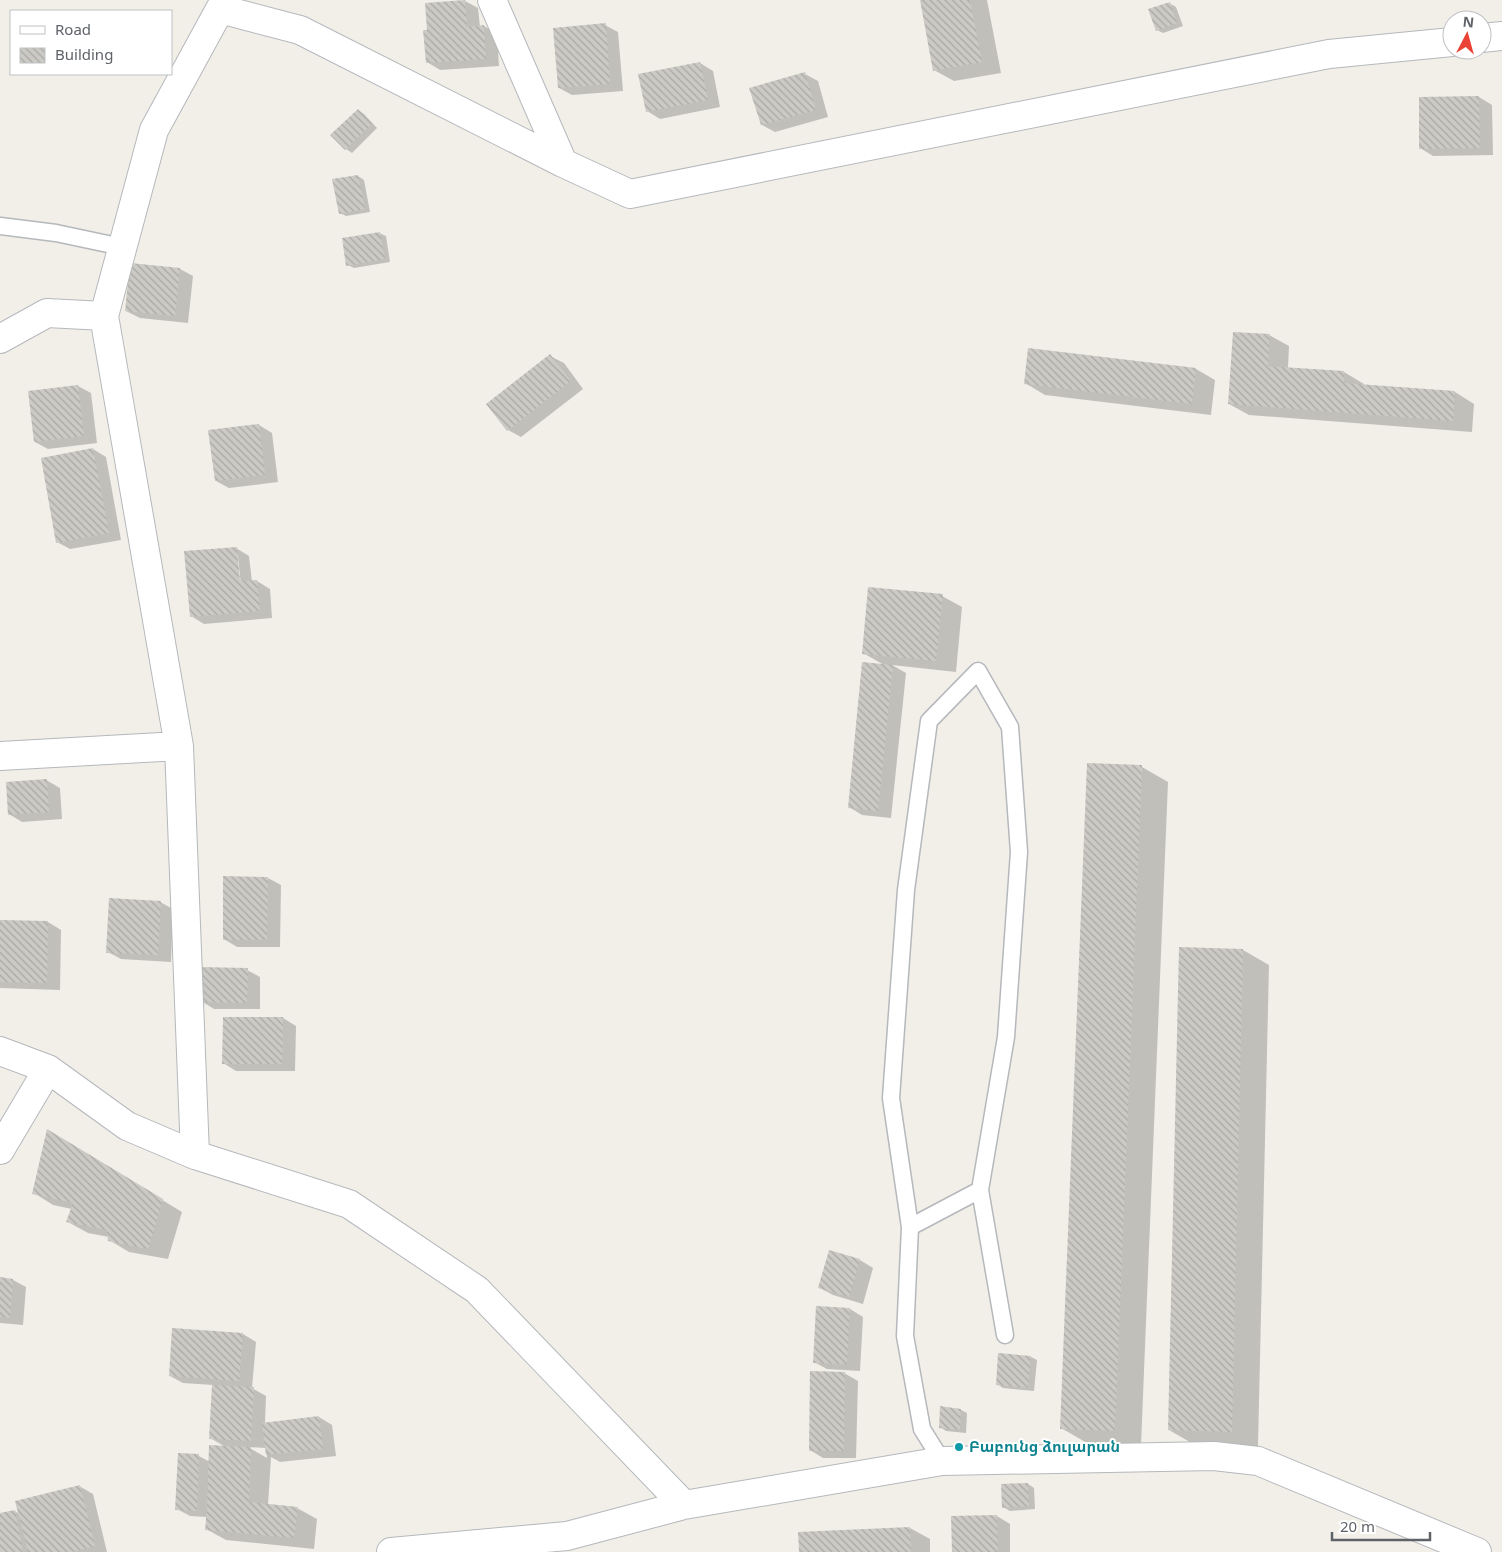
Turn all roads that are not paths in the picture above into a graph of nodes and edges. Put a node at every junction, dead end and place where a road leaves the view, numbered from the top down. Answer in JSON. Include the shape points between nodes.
{"nodes":[{"id":1,"x":492,"y":0,"type":"edge"},
{"id":2,"x":220,"y":5,"type":"edge"},
{"id":3,"x":1442,"y":43,"type":"edge"},
{"id":4,"x":563,"y":163,"type":"junction"},
{"id":5,"x":0,"y":226,"type":"edge"},
{"id":6,"x":122,"y":247,"type":"junction"},
{"id":7,"x":104,"y":316,"type":"junction"},
{"id":8,"x":0,"y":339,"type":"edge"},
{"id":9,"x":178,"y":746,"type":"junction"},
{"id":10,"x":0,"y":756,"type":"edge"},
{"id":11,"x":0,"y":1051,"type":"edge"},
{"id":12,"x":48,"y":1069,"type":"junction"},
{"id":13,"x":0,"y":1150,"type":"edge"},
{"id":14,"x":196,"y":1155,"type":"junction"},
{"id":15,"x":980,"y":1190,"type":"junction"},
{"id":16,"x":910,"y":1227,"type":"junction"},
{"id":17,"x":1005,"y":1335,"type":"dead end"},
{"id":18,"x":942,"y":1461,"type":"junction"},
{"id":19,"x":684,"y":1505,"type":"junction"},
{"id":20,"x":391,"y":1552,"type":"edge"},
{"id":21,"x":1477,"y":1552,"type":"edge"}],
"edges":[{"from":1,"to":4,"type":"street"},
{"from":2,"to":4,"type":"street","via":[[300,30]]},
{"from":2,"to":6,"type":"street","via":[[154,130]]},
{"from":3,"to":4,"type":"street","via":[[1329,54],[630,194]]},
{"from":5,"to":6,"type":"lane","via":[[56,233]]},
{"from":6,"to":7,"type":"street"},
{"from":7,"to":8,"type":"street","via":[[47,313]]},
{"from":7,"to":9,"type":"street"},
{"from":9,"to":10,"type":"street"},
{"from":9,"to":14,"type":"street"},
{"from":11,"to":12,"type":"street"},
{"from":12,"to":13,"type":"street"},
{"from":12,"to":14,"type":"street","via":[[126,1126]]},
{"from":14,"to":19,"type":"street","via":[[350,1204],[477,1290]]},
{"from":15,"to":16,"type":"lane"},
{"from":15,"to":16,"type":"lane","via":[[1006,1037],[1018,852],[1010,727],[978,672],[929,721],[906,890],[891,1098]]},
{"from":15,"to":17,"type":"lane"},
{"from":16,"to":18,"type":"lane","via":[[905,1336],[922,1429]]},
{"from":18,"to":19,"type":"street"},
{"from":18,"to":21,"type":"street","via":[[1214,1456],[1258,1461]]},
{"from":19,"to":20,"type":"street","via":[[567,1536]]}]}
